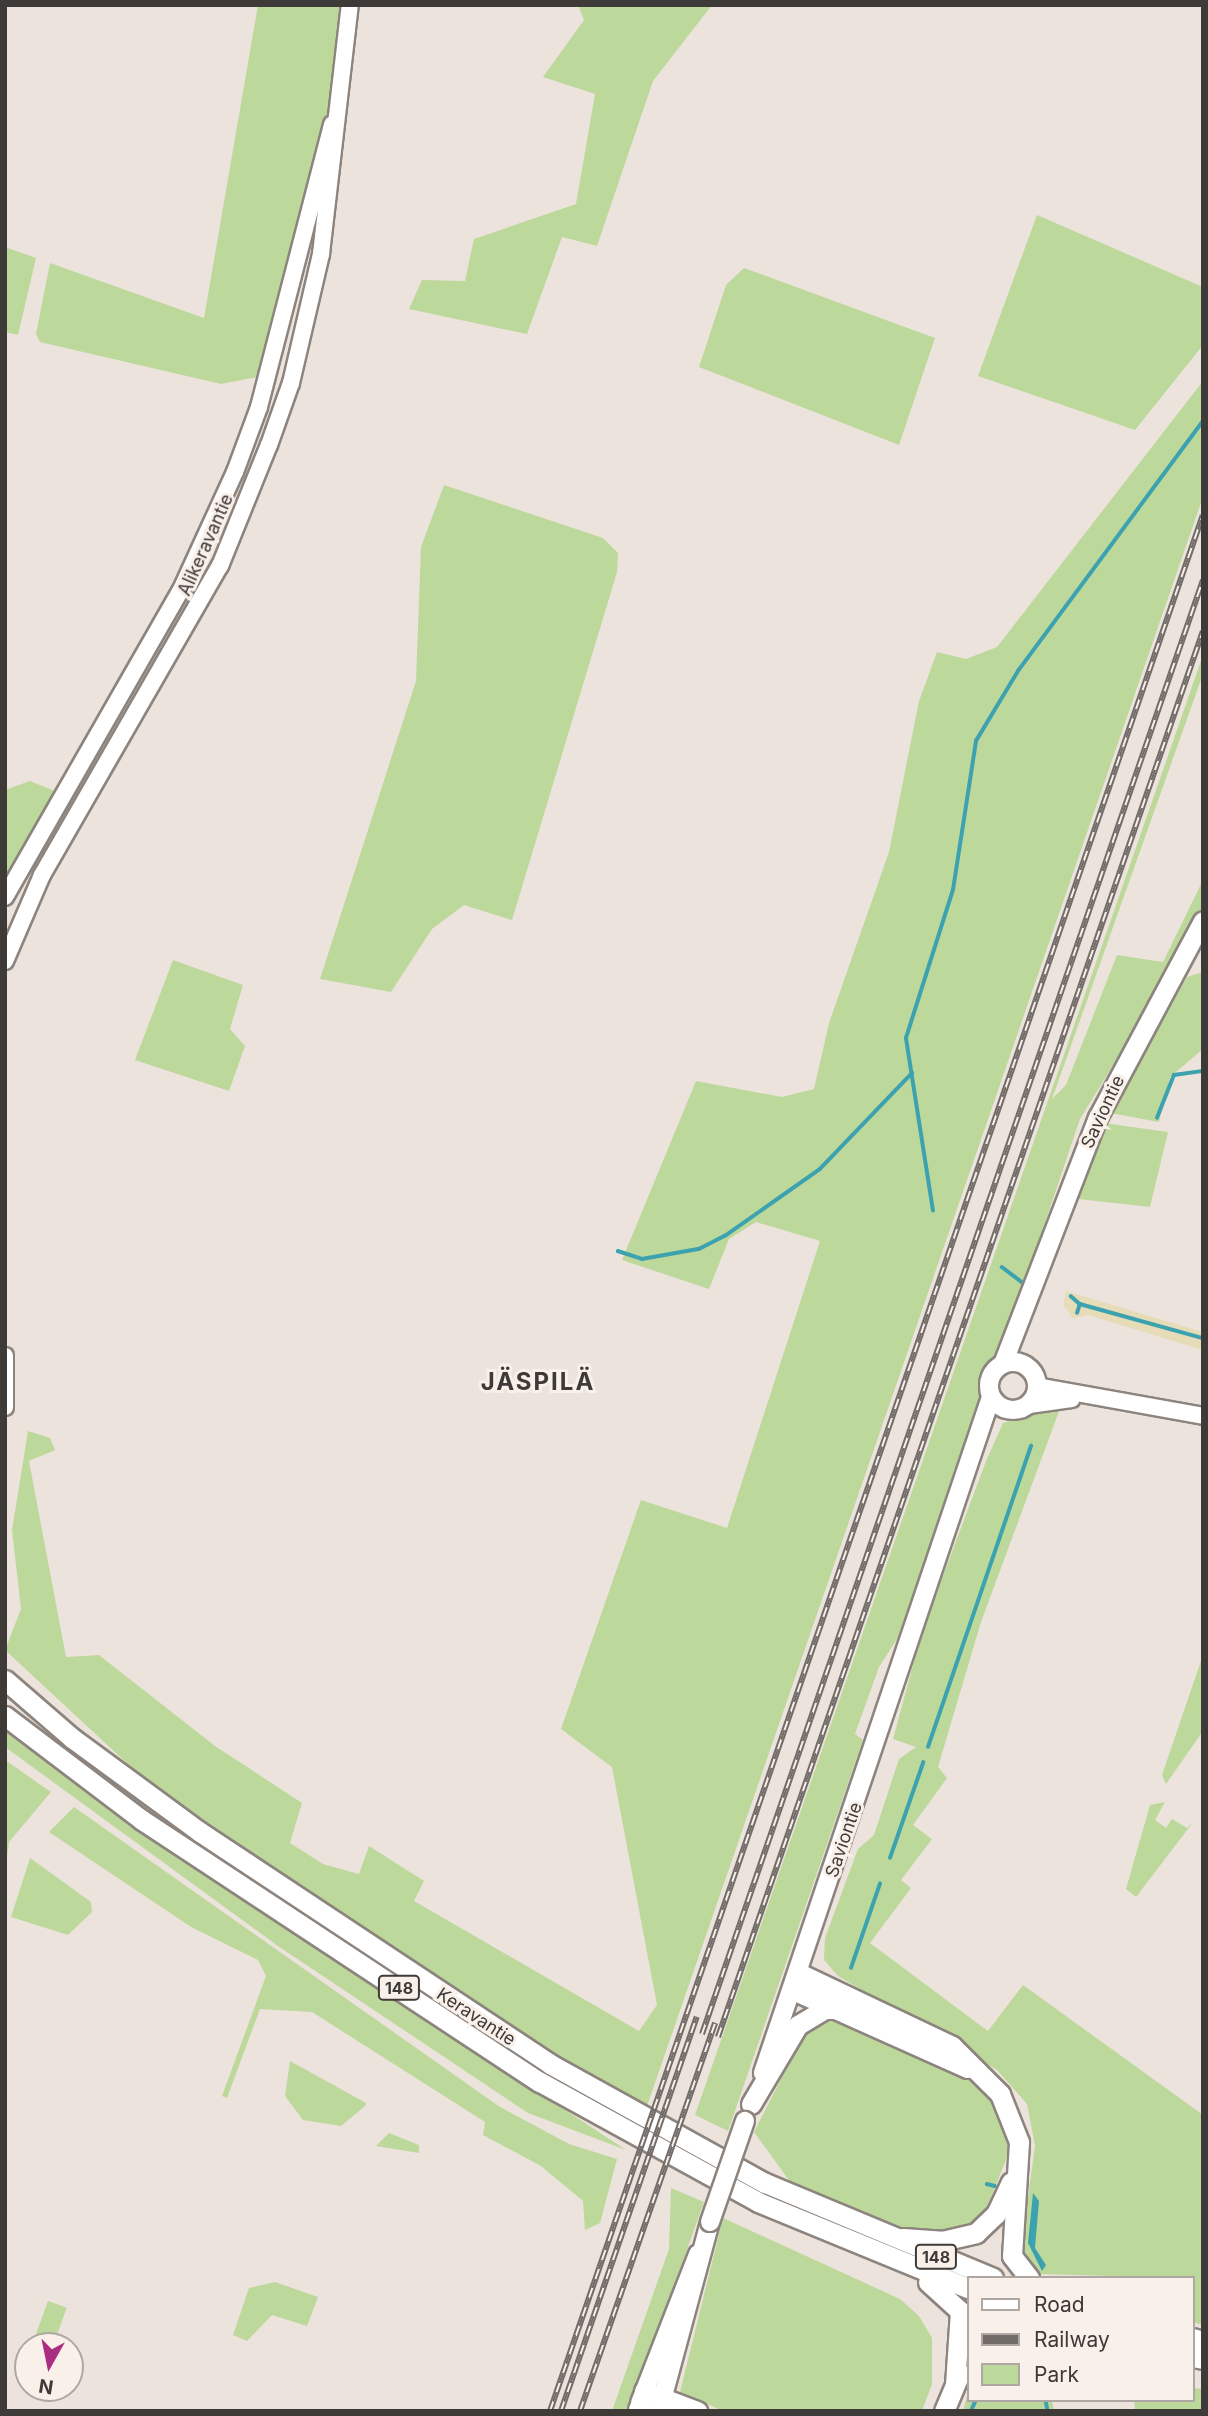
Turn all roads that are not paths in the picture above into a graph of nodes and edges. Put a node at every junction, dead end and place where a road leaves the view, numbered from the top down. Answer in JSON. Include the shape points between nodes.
{"nodes":[{"id":1,"x":350,"y":5,"type":"edge"},
{"id":2,"x":337,"y":106,"type":"junction"},
{"id":3,"x":5,"y":897,"type":"edge"},
{"id":4,"x":1203,"y":921,"type":"edge"},
{"id":5,"x":5,"y":961,"type":"edge"},
{"id":6,"x":1025,"y":1314,"type":"junction"},
{"id":7,"x":5,"y":1356,"type":"edge"},
{"id":8,"x":1003,"y":1364,"type":"junction"},
{"id":9,"x":1029,"y":1366,"type":"junction"},
{"id":10,"x":1037,"y":1386,"type":"junction"},
{"id":11,"x":1082,"y":1398,"type":"junction"},
{"id":12,"x":997,"y":1403,"type":"junction"},
{"id":13,"x":1029,"y":1405,"type":"junction"},
{"id":14,"x":5,"y":1407,"type":"edge"},
{"id":15,"x":1203,"y":1416,"type":"edge"},
{"id":16,"x":5,"y":1679,"type":"edge"},
{"id":17,"x":5,"y":1716,"type":"edge"},
{"id":18,"x":796,"y":1981,"type":"junction"},
{"id":19,"x":849,"y":2009,"type":"junction"},
{"id":20,"x":978,"y":2073,"type":"junction"},
{"id":21,"x":748,"y":2113,"type":"junction"},
{"id":22,"x":1016,"y":2172,"type":"junction"},
{"id":23,"x":879,"y":2235,"type":"junction"},
{"id":24,"x":703,"y":2245,"type":"junction"},
{"id":25,"x":894,"y":2261,"type":"junction"},
{"id":26,"x":988,"y":2276,"type":"edge"},
{"id":27,"x":1027,"y":2276,"type":"edge"},
{"id":28,"x":967,"y":2288,"type":"edge"},
{"id":29,"x":967,"y":2359,"type":"edge"},
{"id":30,"x":956,"y":2384,"type":"junction"},
{"id":31,"x":641,"y":2405,"type":"edge"},
{"id":32,"x":661,"y":2405,"type":"edge"},
{"id":33,"x":697,"y":2411,"type":"edge"},
{"id":34,"x":944,"y":2411,"type":"edge"}],
"edges":[{"from":1,"to":2,"type":"street","name":"Alikeravantie"},
{"from":2,"to":3,"type":"street","name":"Alikeravantie","via":[[263,394],[235,472],[180,592]]},
{"from":2,"to":5,"type":"street","name":"Alikeravantie","via":[[337,148],[312,303],[260,467],[202,601],[42,875]]},
{"from":4,"to":6,"type":"main road","name":"Saviontie","via":[[1098,1118]]},
{"from":6,"to":8,"type":"main road","name":"Saviontie"},
{"from":6,"to":9,"type":"main road","name":"Saviontie"},
{"from":7,"to":14,"type":"street"},
{"from":8,"to":9,"type":"main road"},
{"from":8,"to":12,"type":"main road","via":[[991,1375]]},
{"from":9,"to":10,"type":"main road"},
{"from":10,"to":11,"type":"street"},
{"from":10,"to":13,"type":"main road"},
{"from":11,"to":13,"type":"street"},
{"from":11,"to":15,"type":"street"},
{"from":12,"to":13,"type":"main road"},
{"from":12,"to":18,"type":"main road","name":"Saviontie"},
{"from":16,"to":23,"type":"main road","name":"Keravantie","number":"148","via":[[141,1790],[461,2008],[704,2152]]},
{"from":17,"to":25,"type":"main road","name":"Keravantie","number":"148","via":[[142,1820],[540,2082],[758,2203]]},
{"from":18,"to":19,"type":"main road"},
{"from":18,"to":20,"type":"main road","via":[[953,2046]]},
{"from":18,"to":21,"type":"main road","name":"Saviontie"},
{"from":19,"to":20,"type":"main road"},
{"from":19,"to":21,"type":"main road","via":[[825,2009],[798,2025]]},
{"from":20,"to":22,"type":"main road","via":[[1013,2117]]},
{"from":21,"to":24,"type":"main road","name":"Saviontie","bridge":true},
{"from":22,"to":23,"type":"main road","via":[[996,2214],[976,2233],[942,2241]]},
{"from":22,"to":27,"type":"main road","via":[[1010,2242],[1015,2265]]},
{"from":23,"to":26,"type":"main road","name":"Keravantie","number":"148"},
{"from":24,"to":31,"type":"main road","name":"Saviontie","via":[[681,2284]]},
{"from":24,"to":32,"type":"main road","name":"Saviontie"},
{"from":25,"to":28,"type":"main road","name":"Keravantie","number":"148"},
{"from":25,"to":30,"type":"main road","via":[[956,2302],[962,2324]]},
{"from":29,"to":30,"type":"main road"},
{"from":30,"to":34,"type":"main road"},
{"from":31,"to":32,"type":"main road"},
{"from":32,"to":33,"type":"main road"}]}
